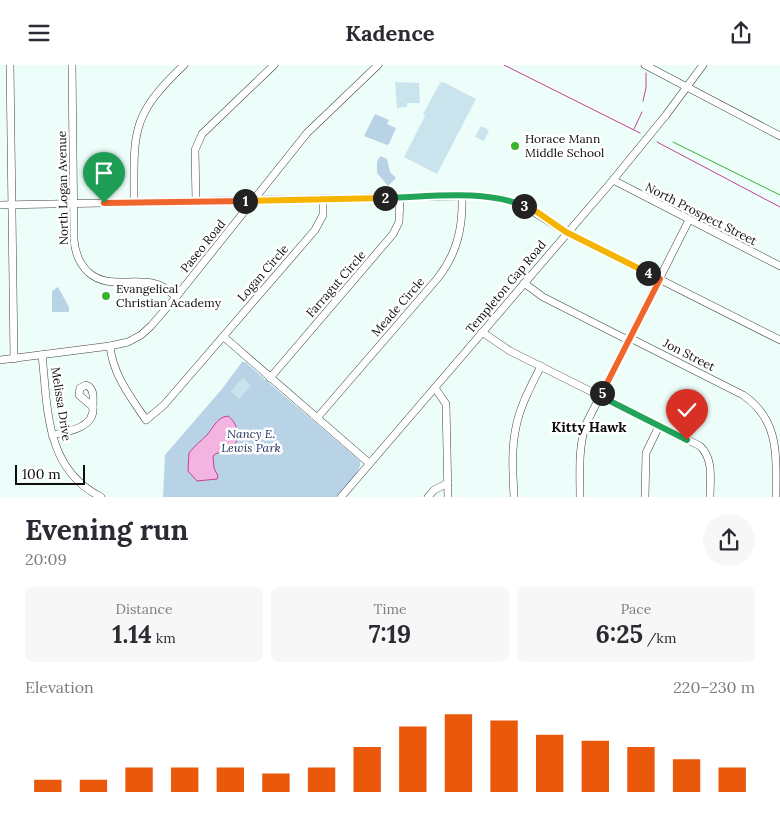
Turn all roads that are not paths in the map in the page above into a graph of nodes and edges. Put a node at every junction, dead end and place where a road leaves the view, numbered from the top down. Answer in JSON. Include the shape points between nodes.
{"nodes":[{"id":1,"x":10,"y":65,"type":"edge"},
{"id":2,"x":72,"y":65,"type":"edge"},
{"id":3,"x":184,"y":65,"type":"edge"},
{"id":4,"x":274,"y":65,"type":"edge"},
{"id":5,"x":378,"y":65,"type":"edge"},
{"id":6,"x":644,"y":65,"type":"edge"},
{"id":7,"x":703,"y":65,"type":"edge"},
{"id":8,"x":687,"y":88,"type":"junction"},
{"id":9,"x":780,"y":136,"type":"edge"},
{"id":10,"x":613,"y":180,"type":"junction"},
{"id":11,"x":462,"y":196,"type":"junction"},
{"id":12,"x":400,"y":197,"type":"junction"},
{"id":13,"x":323,"y":199,"type":"junction"},
{"id":14,"x":196,"y":201,"type":"junction"},
{"id":15,"x":254,"y":201,"type":"junction"},
{"id":16,"x":134,"y":203,"type":"junction"},
{"id":17,"x":74,"y":204,"type":"junction"},
{"id":18,"x":0,"y":205,"type":"edge"},
{"id":19,"x":12,"y":205,"type":"junction"},
{"id":20,"x":689,"y":220,"type":"junction"},
{"id":21,"x":566,"y":232,"type":"junction"},
{"id":22,"x":780,"y":266,"type":"edge"},
{"id":23,"x":660,"y":279,"type":"junction"},
{"id":24,"x":524,"y":283,"type":"junction"},
{"id":25,"x":176,"y":297,"type":"junction"},
{"id":26,"x":482,"y":331,"type":"junction"},
{"id":27,"x":224,"y":337,"type":"junction"},
{"id":28,"x":629,"y":339,"type":"junction"},
{"id":29,"x":780,"y":340,"type":"edge"},
{"id":30,"x":110,"y":346,"type":"junction"},
{"id":31,"x":42,"y":355,"type":"junction"},
{"id":32,"x":14,"y":359,"type":"junction"},
{"id":33,"x":0,"y":360,"type":"edge"},
{"id":34,"x":541,"y":367,"type":"junction"},
{"id":35,"x":270,"y":378,"type":"junction"},
{"id":36,"x":435,"y":388,"type":"junction"},
{"id":37,"x":600,"y":396,"type":"junction"},
{"id":38,"x":93,"y":407,"type":"dead end"},
{"id":39,"x":317,"y":418,"type":"junction"},
{"id":40,"x":658,"y":425,"type":"junction"},
{"id":41,"x":52,"y":435,"type":"junction"},
{"id":42,"x":369,"y":463,"type":"junction"},
{"id":43,"x":448,"y":483,"type":"junction"},
{"id":44,"x":102,"y":497,"type":"edge"},
{"id":45,"x":341,"y":497,"type":"edge"},
{"id":46,"x":428,"y":497,"type":"edge"},
{"id":47,"x":448,"y":497,"type":"edge"},
{"id":48,"x":514,"y":497,"type":"edge"},
{"id":49,"x":580,"y":497,"type":"edge"},
{"id":50,"x":645,"y":497,"type":"edge"},
{"id":51,"x":710,"y":497,"type":"edge"},
{"id":52,"x":776,"y":497,"type":"edge"}],
"edges":[{"from":1,"to":19,"type":"street"},
{"from":2,"to":17,"type":"street","name":"North Logan Avenue"},
{"from":3,"to":16,"type":"street","via":[[151,99],[137,129]]},
{"from":4,"to":14,"type":"street","via":[[202,134],[196,150]]},
{"from":5,"to":15,"type":"street","name":"Paseo Road","via":[[312,129]]},
{"from":6,"to":8,"type":"street"},
{"from":7,"to":8,"type":"street","name":"Templeton Gap Road"},
{"from":8,"to":9,"type":"street"},
{"from":8,"to":10,"type":"street","name":"Templeton Gap Road"},
{"from":10,"to":20,"type":"street","name":"North Prospect Street"},
{"from":10,"to":21,"type":"street","name":"Templeton Gap Road"},
{"from":11,"to":12,"type":"street"},
{"from":11,"to":21,"type":"street","via":[[494,197],[513,202],[537,212]]},
{"from":11,"to":39,"type":"street","name":"Meade Circle","via":[[459,236],[449,263]]},
{"from":12,"to":13,"type":"street"},
{"from":12,"to":35,"type":"street","name":"Farragut Circle","via":[[398,222],[393,234]]},
{"from":13,"to":15,"type":"street"},
{"from":13,"to":27,"type":"street","name":"Logan Circle","via":[[322,215],[315,230]]},
{"from":14,"to":15,"type":"street"},
{"from":14,"to":16,"type":"street"},
{"from":15,"to":25,"type":"street","name":"Paseo Road"},
{"from":16,"to":17,"type":"street"},
{"from":17,"to":19,"type":"street"},
{"from":17,"to":25,"type":"street","name":"North Logan Avenue","via":[[75,250],[87,271],[107,282],[156,284]]},
{"from":18,"to":19,"type":"street"},
{"from":19,"to":32,"type":"street"},
{"from":20,"to":22,"type":"street","name":"North Prospect Street"},
{"from":20,"to":23,"type":"street"},
{"from":21,"to":23,"type":"street"},
{"from":21,"to":24,"type":"street","name":"Templeton Gap Road"},
{"from":23,"to":28,"type":"street"},
{"from":23,"to":29,"type":"street"},
{"from":24,"to":26,"type":"street","name":"Templeton Gap Road"},
{"from":24,"to":28,"type":"street","name":"Jon Street","via":[[544,297]]},
{"from":25,"to":30,"type":"street","name":"Paseo Road","via":[[141,335]]},
{"from":26,"to":34,"type":"street"},
{"from":26,"to":36,"type":"street","name":"Templeton Gap Road"},
{"from":27,"to":30,"type":"street","name":"Logan Circle","via":[[164,405],[146,420],[116,373]]},
{"from":27,"to":35,"type":"street"},
{"from":28,"to":37,"type":"street"},
{"from":28,"to":52,"type":"street","name":"Jon Street","via":[[743,395],[759,407],[774,434]]},
{"from":30,"to":31,"type":"street","name":"Paseo Road"},
{"from":31,"to":32,"type":"street","name":"Paseo Road"},
{"from":31,"to":41,"type":"street","name":"Melissa Drive"},
{"from":32,"to":33,"type":"street","name":"Paseo Road"},
{"from":34,"to":37,"type":"street"},
{"from":34,"to":48,"type":"street","via":[[523,404],[515,430]]},
{"from":35,"to":39,"type":"street"},
{"from":36,"to":42,"type":"street","name":"Templeton Gap Road"},
{"from":36,"to":43,"type":"street","via":[[446,404]]},
{"from":37,"to":40,"type":"street"},
{"from":37,"to":49,"type":"street","via":[[581,439]]},
{"from":38,"to":41,"type":"street","via":[[92,415],[77,430]]},
{"from":39,"to":42,"type":"street"},
{"from":40,"to":50,"type":"street","via":[[646,453]]},
{"from":40,"to":51,"type":"street","via":[[700,446],[706,453],[710,464]]},
{"from":41,"to":44,"type":"street","name":"Melissa Drive","via":[[62,462],[87,493]]},
{"from":42,"to":45,"type":"street","name":"Templeton Gap Road"},
{"from":43,"to":46,"type":"street"},
{"from":43,"to":47,"type":"street"}]}
